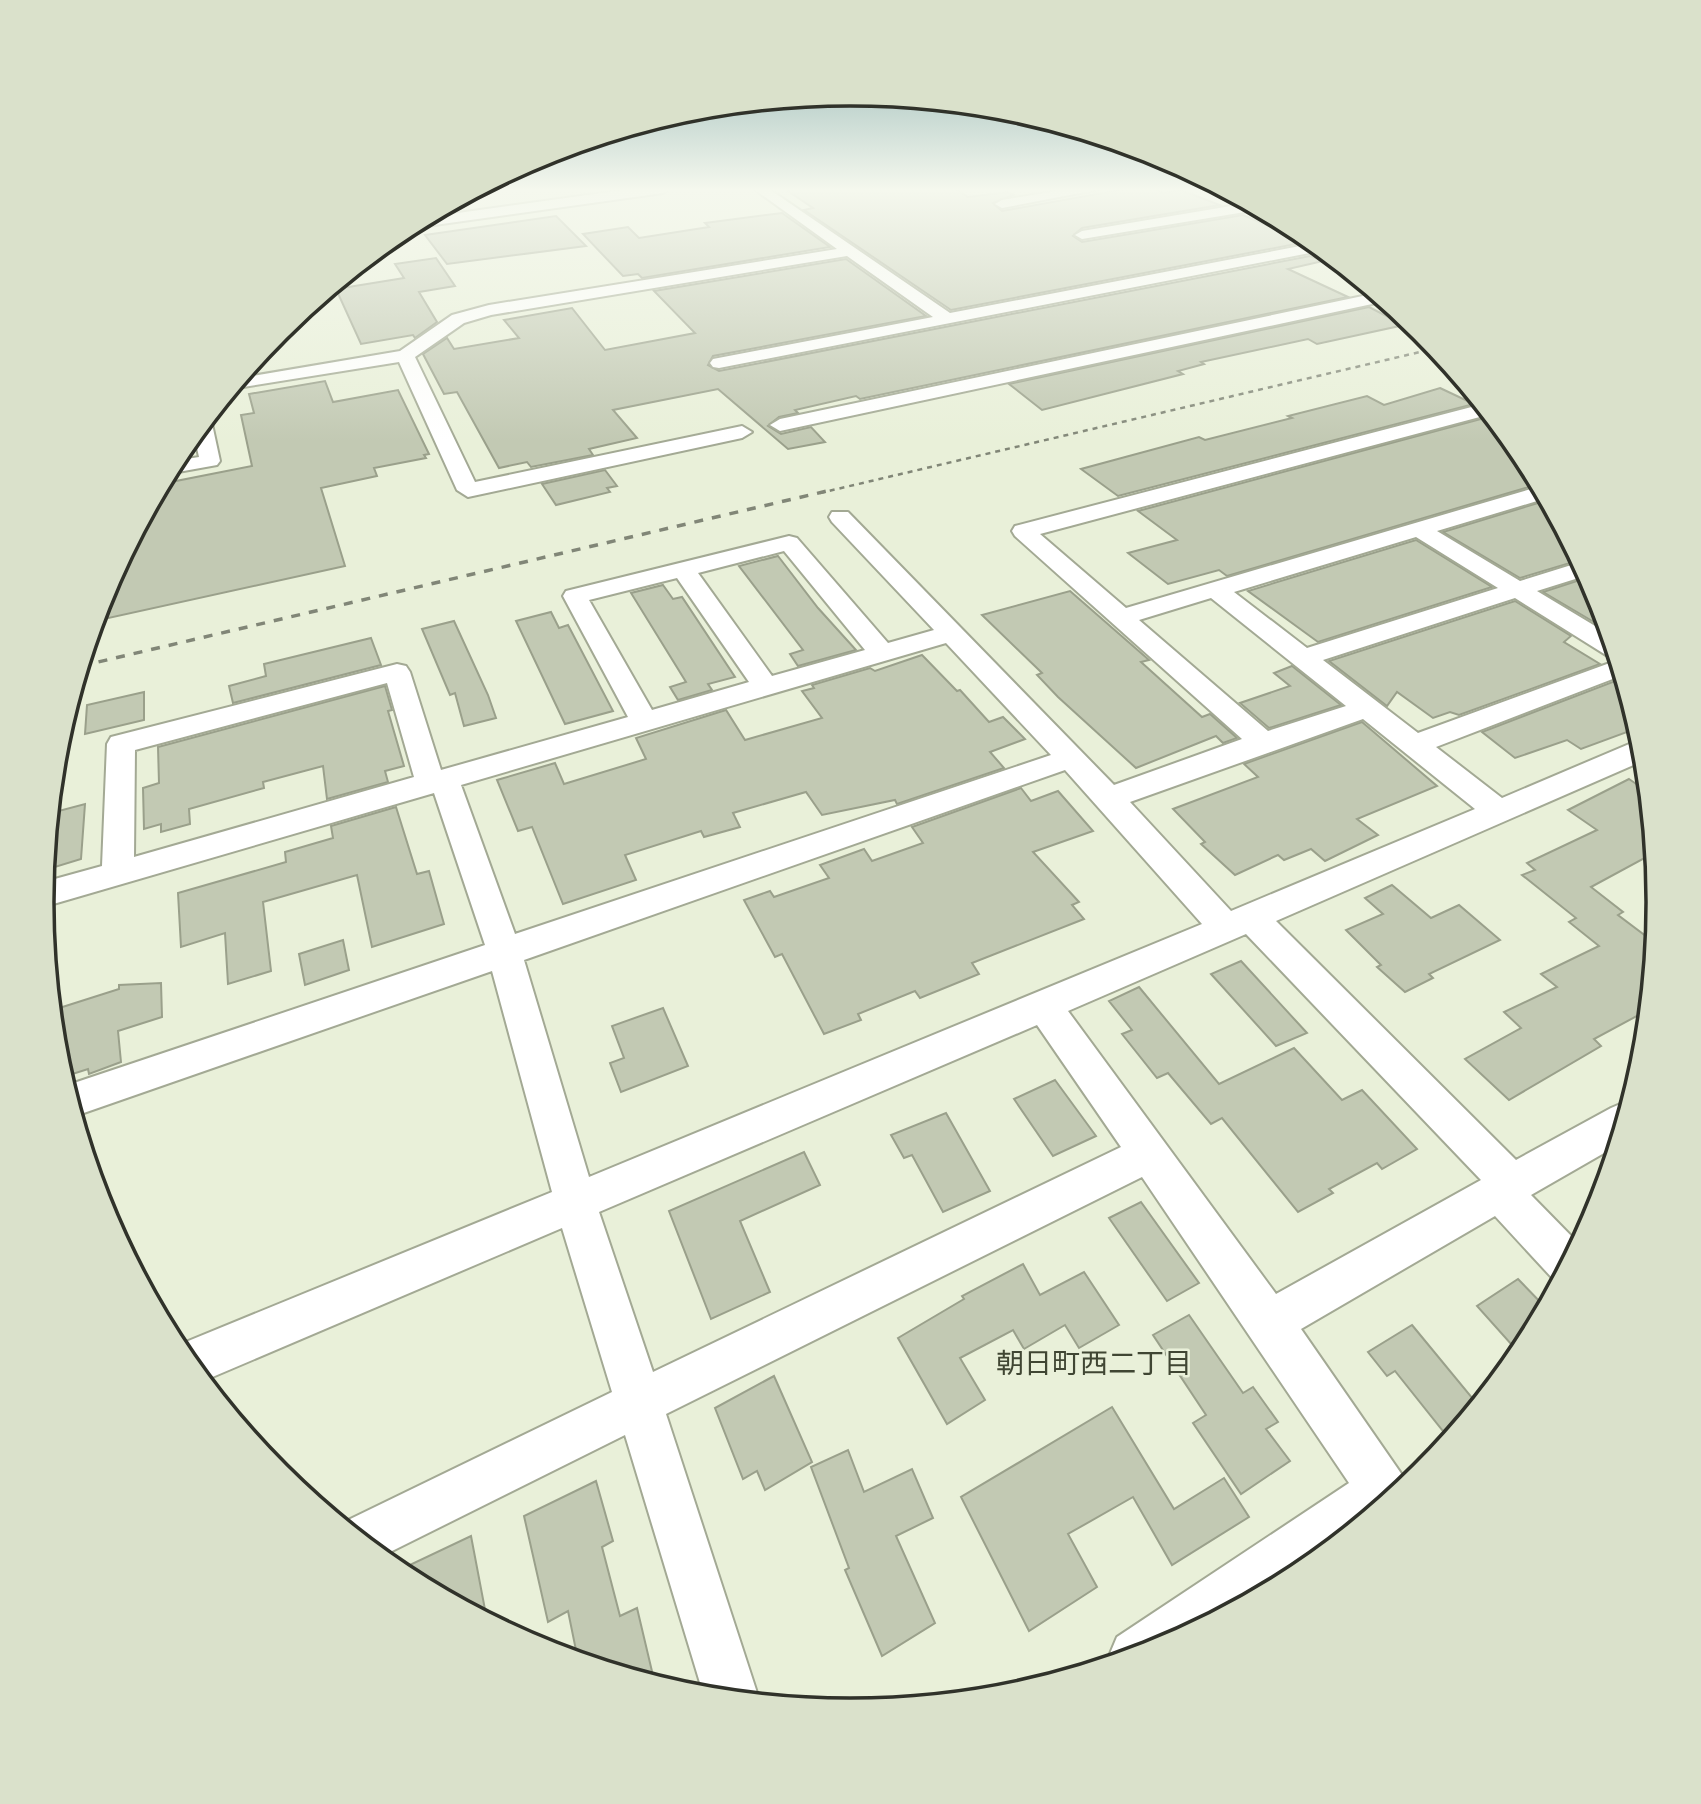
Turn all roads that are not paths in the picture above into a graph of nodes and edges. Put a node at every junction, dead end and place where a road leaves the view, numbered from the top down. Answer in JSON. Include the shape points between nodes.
{"nodes":[{"id":1,"x":719,"y":273,"type":"edge"},
{"id":2,"x":879,"y":273,"type":"edge"},
{"id":3,"x":1185,"y":273,"type":"edge"},
{"id":4,"x":1371,"y":299,"type":"edge"},
{"id":5,"x":947,"y":319,"type":"junction"},
{"id":6,"x":405,"y":356,"type":"junction"},
{"id":7,"x":719,"y":363,"type":"dead end"},
{"id":8,"x":248,"y":382,"type":"edge"},
{"id":9,"x":1477,"y":411,"type":"edge"},
{"id":10,"x":780,"y":425,"type":"dead end"},
{"id":11,"x":742,"y":432,"type":"dead end"},
{"id":12,"x":205,"y":437,"type":"edge"},
{"id":13,"x":185,"y":465,"type":"edge"},
{"id":14,"x":1534,"y":495,"type":"edge"},
{"id":15,"x":840,"y":517,"type":"dead end"},
{"id":16,"x":1420,"y":530,"type":"junction"},
{"id":17,"x":683,"y":569,"type":"junction"},
{"id":18,"x":1574,"y":571,"type":"edge"},
{"id":19,"x":1215,"y":590,"type":"junction"},
{"id":20,"x":1519,"y":590,"type":"junction"},
{"id":21,"x":1122,"y":617,"type":"junction"},
{"id":22,"x":952,"y":634,"type":"junction"},
{"id":23,"x":1602,"y":641,"type":"edge"},
{"id":24,"x":882,"y":653,"type":"junction"},
{"id":25,"x":1303,"y":658,"type":"junction"},
{"id":26,"x":1612,"y":670,"type":"edge"},
{"id":27,"x":766,"y":687,"type":"junction"},
{"id":28,"x":1368,"y":708,"type":"junction"},
{"id":29,"x":645,"y":723,"type":"junction"},
{"id":30,"x":1263,"y":742,"type":"junction"},
{"id":31,"x":1415,"y":745,"type":"junction"},
{"id":32,"x":1632,"y":754,"type":"edge"},
{"id":33,"x":1072,"y":758,"type":"junction"},
{"id":34,"x":437,"y":782,"type":"junction"},
{"id":35,"x":1109,"y":798,"type":"junction"},
{"id":36,"x":1498,"y":811,"type":"junction"},
{"id":37,"x":118,"y":874,"type":"junction"},
{"id":38,"x":54,"y":892,"type":"edge"},
{"id":39,"x":1237,"y":921,"type":"junction"},
{"id":40,"x":505,"y":954,"type":"junction"},
{"id":41,"x":1044,"y":1006,"type":"junction"},
{"id":42,"x":79,"y":1098,"type":"edge"},
{"id":43,"x":1614,"y":1127,"type":"edge"},
{"id":44,"x":1148,"y":1154,"type":"junction"},
{"id":45,"x":1505,"y":1188,"type":"junction"},
{"id":46,"x":575,"y":1200,"type":"junction"},
{"id":47,"x":1563,"y":1258,"type":"edge"},
{"id":48,"x":1269,"y":1322,"type":"junction"},
{"id":49,"x":199,"y":1360,"type":"edge"},
{"id":50,"x":640,"y":1405,"type":"junction"},
{"id":51,"x":1385,"y":1493,"type":"edge"},
{"id":52,"x":1373,"y":1503,"type":"edge"},
{"id":53,"x":368,"y":1536,"type":"edge"},
{"id":54,"x":1186,"y":1624,"type":"edge"},
{"id":55,"x":730,"y":1688,"type":"edge"}],
"edges":[{"from":1,"to":6,"type":"street","via":[[473,314],[458,319]]},
{"from":2,"to":5,"type":"street"},
{"from":3,"to":5,"type":"street"},
{"from":4,"to":10,"type":"street"},
{"from":5,"to":7,"type":"street"},
{"from":6,"to":8,"type":"street"},
{"from":6,"to":11,"type":"street","via":[[468,490]]},
{"from":9,"to":21,"type":"street","via":[[1023,531]]},
{"from":12,"to":13,"type":"street","via":[[210,461]]},
{"from":14,"to":16,"type":"street"},
{"from":15,"to":22,"type":"street"},
{"from":16,"to":19,"type":"street"},
{"from":16,"to":20,"type":"street"},
{"from":17,"to":24,"type":"street","via":[[789,542]]},
{"from":17,"to":27,"type":"street"},
{"from":17,"to":29,"type":"street","via":[[575,596]]},
{"from":18,"to":20,"type":"street"},
{"from":19,"to":21,"type":"street"},
{"from":19,"to":25,"type":"street"},
{"from":20,"to":23,"type":"street"},
{"from":20,"to":25,"type":"street"},
{"from":21,"to":30,"type":"street"},
{"from":22,"to":24,"type":"street"},
{"from":22,"to":33,"type":"street"},
{"from":24,"to":27,"type":"street"},
{"from":25,"to":28,"type":"street"},
{"from":26,"to":31,"type":"street"},
{"from":27,"to":29,"type":"street"},
{"from":28,"to":30,"type":"street"},
{"from":28,"to":31,"type":"street"},
{"from":29,"to":34,"type":"street"},
{"from":30,"to":35,"type":"street"},
{"from":31,"to":36,"type":"street"},
{"from":32,"to":36,"type":"street"},
{"from":33,"to":35,"type":"street"},
{"from":33,"to":40,"type":"street"},
{"from":34,"to":37,"type":"street"},
{"from":34,"to":37,"type":"street","via":[[397,672],[121,744]]},
{"from":34,"to":40,"type":"street"},
{"from":35,"to":39,"type":"street"},
{"from":36,"to":39,"type":"street"},
{"from":37,"to":38,"type":"street"},
{"from":39,"to":41,"type":"street"},
{"from":39,"to":45,"type":"street"},
{"from":40,"to":42,"type":"street"},
{"from":40,"to":46,"type":"street"},
{"from":41,"to":44,"type":"street"},
{"from":41,"to":46,"type":"street"},
{"from":43,"to":45,"type":"street"},
{"from":44,"to":48,"type":"street"},
{"from":44,"to":50,"type":"street"},
{"from":45,"to":47,"type":"street"},
{"from":45,"to":48,"type":"street"},
{"from":46,"to":49,"type":"street"},
{"from":46,"to":50,"type":"street"},
{"from":48,"to":51,"type":"street"},
{"from":50,"to":53,"type":"street"},
{"from":50,"to":55,"type":"street"},
{"from":52,"to":54,"type":"street"}]}
